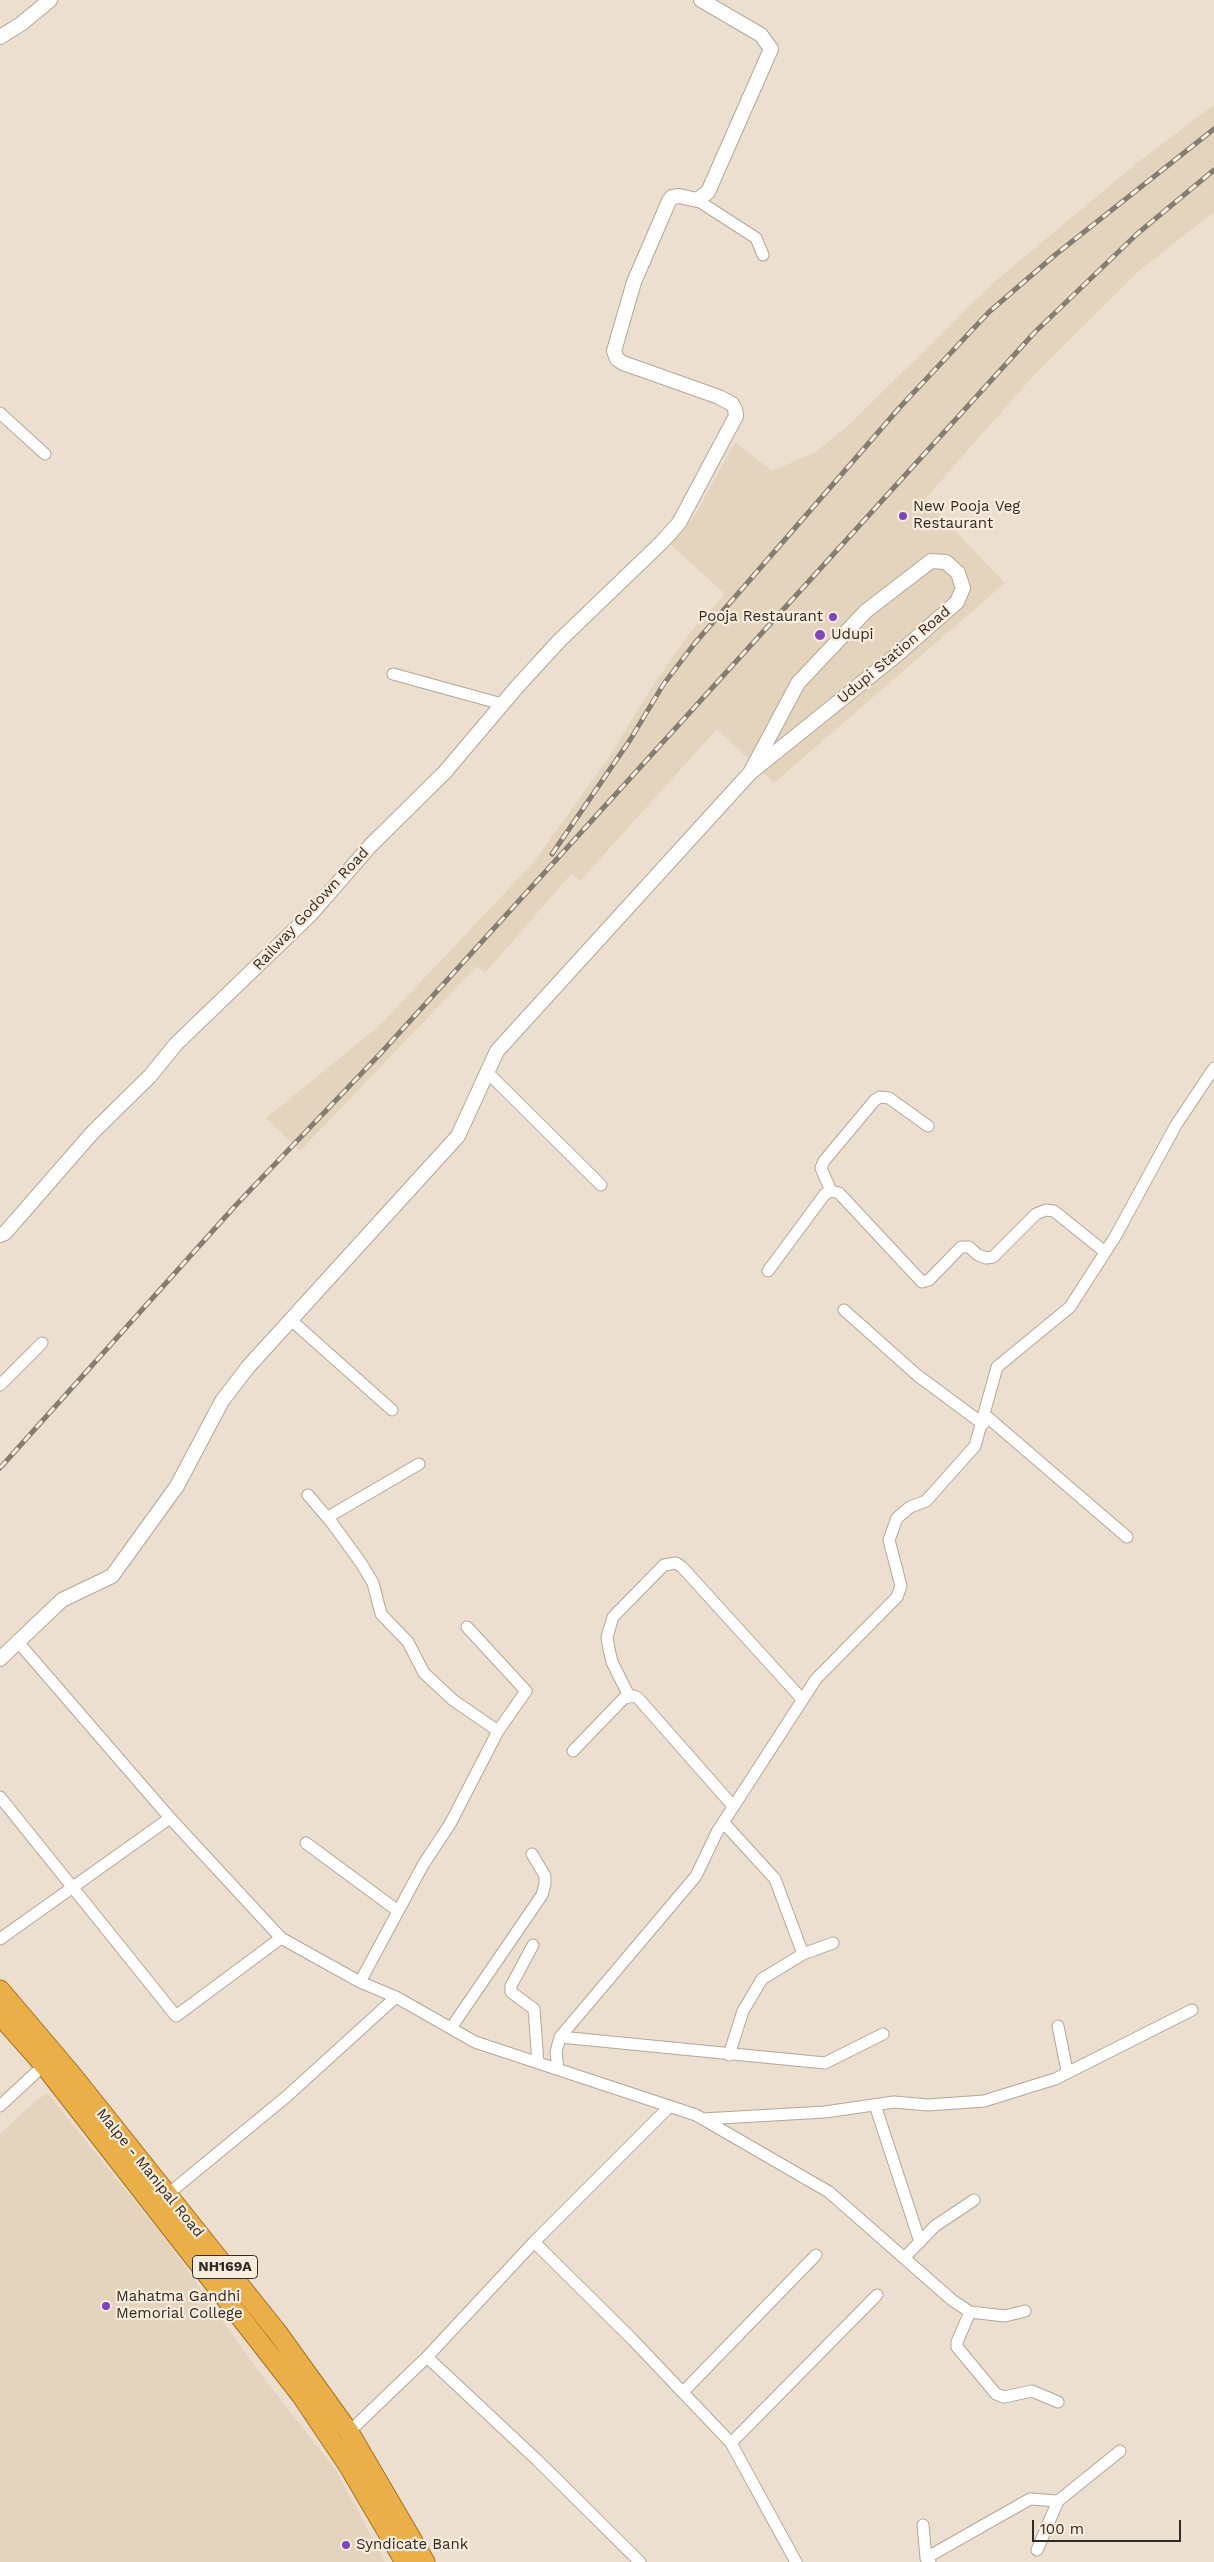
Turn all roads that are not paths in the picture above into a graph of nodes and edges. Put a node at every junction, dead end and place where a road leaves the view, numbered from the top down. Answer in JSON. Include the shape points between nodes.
{"nodes":[{"id":1,"x":50,"y":0,"type":"edge"},
{"id":2,"x":701,"y":0,"type":"edge"},
{"id":3,"x":0,"y":37,"type":"edge"},
{"id":4,"x":697,"y":200,"type":"junction"},
{"id":5,"x":763,"y":255,"type":"dead end"},
{"id":6,"x":0,"y":413,"type":"edge"},
{"id":7,"x":44,"y":454,"type":"dead end"},
{"id":8,"x":393,"y":674,"type":"dead end"},
{"id":9,"x":502,"y":704,"type":"junction"},
{"id":10,"x":750,"y":773,"type":"junction"},
{"id":11,"x":1214,"y":1068,"type":"edge"},
{"id":12,"x":487,"y":1072,"type":"junction"},
{"id":13,"x":928,"y":1126,"type":"dead end"},
{"id":14,"x":601,"y":1185,"type":"dead end"},
{"id":15,"x":831,"y":1191,"type":"junction"},
{"id":16,"x":0,"y":1235,"type":"edge"},
{"id":17,"x":1105,"y":1252,"type":"junction"},
{"id":18,"x":768,"y":1271,"type":"dead end"},
{"id":19,"x":844,"y":1310,"type":"dead end"},
{"id":20,"x":291,"y":1320,"type":"junction"},
{"id":21,"x":42,"y":1343,"type":"dead end"},
{"id":22,"x":0,"y":1386,"type":"edge"},
{"id":23,"x":392,"y":1410,"type":"dead end"},
{"id":24,"x":984,"y":1420,"type":"junction"},
{"id":25,"x":419,"y":1464,"type":"dead end"},
{"id":26,"x":308,"y":1495,"type":"dead end"},
{"id":27,"x":328,"y":1517,"type":"junction"},
{"id":28,"x":1128,"y":1537,"type":"dead end"},
{"id":29,"x":467,"y":1627,"type":"dead end"},
{"id":30,"x":18,"y":1642,"type":"junction"},
{"id":31,"x":0,"y":1659,"type":"edge"},
{"id":32,"x":629,"y":1696,"type":"junction"},
{"id":33,"x":802,"y":1699,"type":"junction"},
{"id":34,"x":498,"y":1730,"type":"junction"},
{"id":35,"x":573,"y":1751,"type":"dead end"},
{"id":36,"x":0,"y":1797,"type":"edge"},
{"id":37,"x":733,"y":1806,"type":"junction"},
{"id":38,"x":170,"y":1818,"type":"junction"},
{"id":39,"x":723,"y":1822,"type":"junction"},
{"id":40,"x":306,"y":1843,"type":"dead end"},
{"id":41,"x":532,"y":1854,"type":"dead end"},
{"id":42,"x":71,"y":1887,"type":"junction"},
{"id":43,"x":398,"y":1910,"type":"junction"},
{"id":44,"x":281,"y":1938,"type":"junction"},
{"id":45,"x":0,"y":1939,"type":"edge"},
{"id":46,"x":833,"y":1943,"type":"dead end"},
{"id":47,"x":534,"y":1945,"type":"dead end"},
{"id":48,"x":803,"y":1954,"type":"junction"},
{"id":49,"x":360,"y":1982,"type":"junction"},
{"id":50,"x":0,"y":1990,"type":"edge"},
{"id":51,"x":396,"y":1997,"type":"junction"},
{"id":52,"x":1192,"y":2010,"type":"dead end"},
{"id":53,"x":0,"y":2015,"type":"edge"},
{"id":54,"x":1058,"y":2026,"type":"dead end"},
{"id":55,"x":451,"y":2028,"type":"junction"},
{"id":56,"x":883,"y":2034,"type":"dead end"},
{"id":57,"x":560,"y":2037,"type":"junction"},
{"id":58,"x":729,"y":2055,"type":"junction"},
{"id":59,"x":538,"y":2063,"type":"junction"},
{"id":60,"x":44,"y":2065,"type":"junction"},
{"id":61,"x":558,"y":2070,"type":"junction"},
{"id":62,"x":1067,"y":2071,"type":"junction"},
{"id":63,"x":875,"y":2105,"type":"junction"},
{"id":64,"x":0,"y":2106,"type":"edge"},
{"id":65,"x":669,"y":2106,"type":"junction"},
{"id":66,"x":703,"y":2119,"type":"junction"},
{"id":67,"x":168,"y":2194,"type":"junction"},
{"id":68,"x":974,"y":2200,"type":"dead end"},
{"id":69,"x":534,"y":2242,"type":"junction"},
{"id":70,"x":920,"y":2242,"type":"junction"},
{"id":71,"x":195,"y":2243,"type":"junction"},
{"id":72,"x":816,"y":2255,"type":"dead end"},
{"id":73,"x":904,"y":2258,"type":"junction"},
{"id":74,"x":877,"y":2295,"type":"dead end"},
{"id":75,"x":970,"y":2312,"type":"junction"},
{"id":76,"x":1025,"y":2312,"type":"dead end"},
{"id":77,"x":427,"y":2358,"type":"junction"},
{"id":78,"x":683,"y":2392,"type":"junction"},
{"id":79,"x":1058,"y":2402,"type":"dead end"},
{"id":80,"x":349,"y":2432,"type":"junction"},
{"id":81,"x":731,"y":2443,"type":"junction"},
{"id":82,"x":1120,"y":2451,"type":"dead end"},
{"id":83,"x":1058,"y":2501,"type":"junction"},
{"id":84,"x":923,"y":2525,"type":"dead end"},
{"id":85,"x":1037,"y":2550,"type":"dead end"},
{"id":86,"x":928,"y":2560,"type":"edge"},
{"id":87,"x":405,"y":2562,"type":"edge"},
{"id":88,"x":425,"y":2562,"type":"edge"},
{"id":89,"x":640,"y":2562,"type":"edge"},
{"id":90,"x":796,"y":2562,"type":"edge"}],
"edges":[{"from":1,"to":3,"type":"street"},
{"from":2,"to":4,"type":"street","via":[[761,35],[771,49],[708,192]]},
{"from":4,"to":5,"type":"street","via":[[756,238]]},
{"from":4,"to":9,"type":"street","name":"Railway Godown Road","via":[[679,196],[668,201],[634,282],[614,351],[623,363],[719,397],[732,404],[736,416],[679,523],[559,641]]},
{"from":6,"to":7,"type":"street"},
{"from":8,"to":9,"type":"street"},
{"from":9,"to":16,"type":"street","name":"Railway Godown Road","via":[[445,772],[371,845],[311,914],[176,1044],[150,1076],[93,1132]]},
{"from":10,"to":10,"type":"street","name":"Udupi Station Road","via":[[798,683],[866,612],[931,560],[946,562],[958,573],[963,588],[957,602]]},
{"from":10,"to":12,"type":"street","via":[[497,1051]]},
{"from":11,"to":17,"type":"street","via":[[1176,1125]]},
{"from":12,"to":14,"type":"street"},
{"from":12,"to":20,"type":"street","via":[[458,1136]]},
{"from":13,"to":15,"type":"street","via":[[889,1098],[875,1100],[824,1161],[821,1168]]},
{"from":15,"to":17,"type":"street","via":[[839,1193],[922,1282],[929,1280],[961,1247],[969,1247],[986,1258],[993,1257],[1036,1214],[1046,1210],[1054,1211]]},
{"from":15,"to":18,"type":"street","via":[[825,1194]]},
{"from":17,"to":24,"type":"street","via":[[1070,1307],[997,1367]]},
{"from":19,"to":24,"type":"street","via":[[917,1375]]},
{"from":20,"to":23,"type":"street"},
{"from":20,"to":30,"type":"street","via":[[222,1400],[177,1486],[112,1576],[62,1600]]},
{"from":21,"to":22,"type":"street"},
{"from":24,"to":28,"type":"street"},
{"from":24,"to":33,"type":"street","via":[[975,1446],[938,1488],[926,1501],[910,1507],[897,1518],[889,1540],[900,1586],[897,1597],[816,1679]]},
{"from":25,"to":27,"type":"street"},
{"from":26,"to":27,"type":"street"},
{"from":27,"to":34,"type":"street","via":[[373,1583],[381,1614],[408,1642],[424,1673],[453,1700]]},
{"from":29,"to":34,"type":"street","via":[[526,1691]]},
{"from":30,"to":31,"type":"street"},
{"from":30,"to":38,"type":"street"},
{"from":32,"to":33,"type":"street","via":[[609,1649],[607,1637],[613,1617],[664,1565],[676,1563]]},
{"from":32,"to":35,"type":"street"},
{"from":32,"to":37,"type":"street","via":[[638,1698]]},
{"from":33,"to":37,"type":"street"},
{"from":34,"to":43,"type":"street","via":[[450,1824],[422,1865]]},
{"from":36,"to":42,"type":"street"},
{"from":37,"to":39,"type":"street"},
{"from":38,"to":42,"type":"street"},
{"from":38,"to":44,"type":"street"},
{"from":39,"to":48,"type":"street","via":[[775,1879]]},
{"from":39,"to":57,"type":"street","via":[[696,1876]]},
{"from":40,"to":43,"type":"street"},
{"from":41,"to":55,"type":"street","via":[[545,1876],[542,1895]]},
{"from":42,"to":44,"type":"street","via":[[176,2016]]},
{"from":42,"to":45,"type":"street"},
{"from":43,"to":49,"type":"street"},
{"from":44,"to":49,"type":"street"},
{"from":46,"to":48,"type":"street"},
{"from":47,"to":59,"type":"street","via":[[511,1986],[511,1992],[534,2009]]},
{"from":48,"to":58,"type":"street","via":[[762,1979],[753,1991]]},
{"from":49,"to":51,"type":"street"},
{"from":50,"to":67,"type":"highway","name":"Malpe - Manipal Road","number":"NH169A"},
{"from":51,"to":55,"type":"street"},
{"from":51,"to":67,"type":"street","via":[[286,2097]]},
{"from":52,"to":62,"type":"street"},
{"from":53,"to":60,"type":"highway","name":"Malpe - Manipal Road","number":"NH169A"},
{"from":54,"to":62,"type":"street"},
{"from":55,"to":59,"type":"street","via":[[475,2042]]},
{"from":56,"to":58,"type":"street","via":[[825,2063]]},
{"from":57,"to":58,"type":"street"},
{"from":57,"to":61,"type":"street","via":[[556,2052]]},
{"from":59,"to":61,"type":"street"},
{"from":60,"to":64,"type":"street"},
{"from":60,"to":71,"type":"highway","name":"Malpe - Manipal Road","number":"NH169A"},
{"from":61,"to":65,"type":"street"},
{"from":62,"to":63,"type":"street","via":[[1055,2079],[984,2101]]},
{"from":63,"to":66,"type":"street","via":[[826,2112]]},
{"from":63,"to":70,"type":"street"},
{"from":65,"to":66,"type":"street"},
{"from":65,"to":69,"type":"street"},
{"from":66,"to":73,"type":"street","via":[[829,2192]]},
{"from":67,"to":71,"type":"highway","name":"Malpe - Manipal Road","number":"NH169A"},
{"from":68,"to":70,"type":"street","via":[[944,2218]]},
{"from":69,"to":77,"type":"street"},
{"from":69,"to":78,"type":"street"},
{"from":70,"to":73,"type":"street"},
{"from":71,"to":80,"type":"highway","name":"Malpe - Manipal Road","number":"NH169A","via":[[276,2332]]},
{"from":71,"to":87,"type":"highway","name":"Malpe - Manipal Road","number":"NH169A","via":[[322,2425]]},
{"from":72,"to":78,"type":"street"},
{"from":73,"to":75,"type":"street"},
{"from":74,"to":81,"type":"street"},
{"from":75,"to":76,"type":"street","via":[[1004,2316]]},
{"from":75,"to":79,"type":"street","via":[[957,2347],[996,2394],[1004,2397],[1032,2391]]},
{"from":77,"to":80,"type":"street"},
{"from":77,"to":89,"type":"street"},
{"from":78,"to":81,"type":"street"},
{"from":80,"to":88,"type":"highway","name":"Malpe - Manipal Road","number":"NH169A"},
{"from":81,"to":90,"type":"street"},
{"from":82,"to":83,"type":"street"},
{"from":83,"to":85,"type":"street"},
{"from":83,"to":86,"type":"street","via":[[1030,2499]]},
{"from":84,"to":86,"type":"street"}]}
